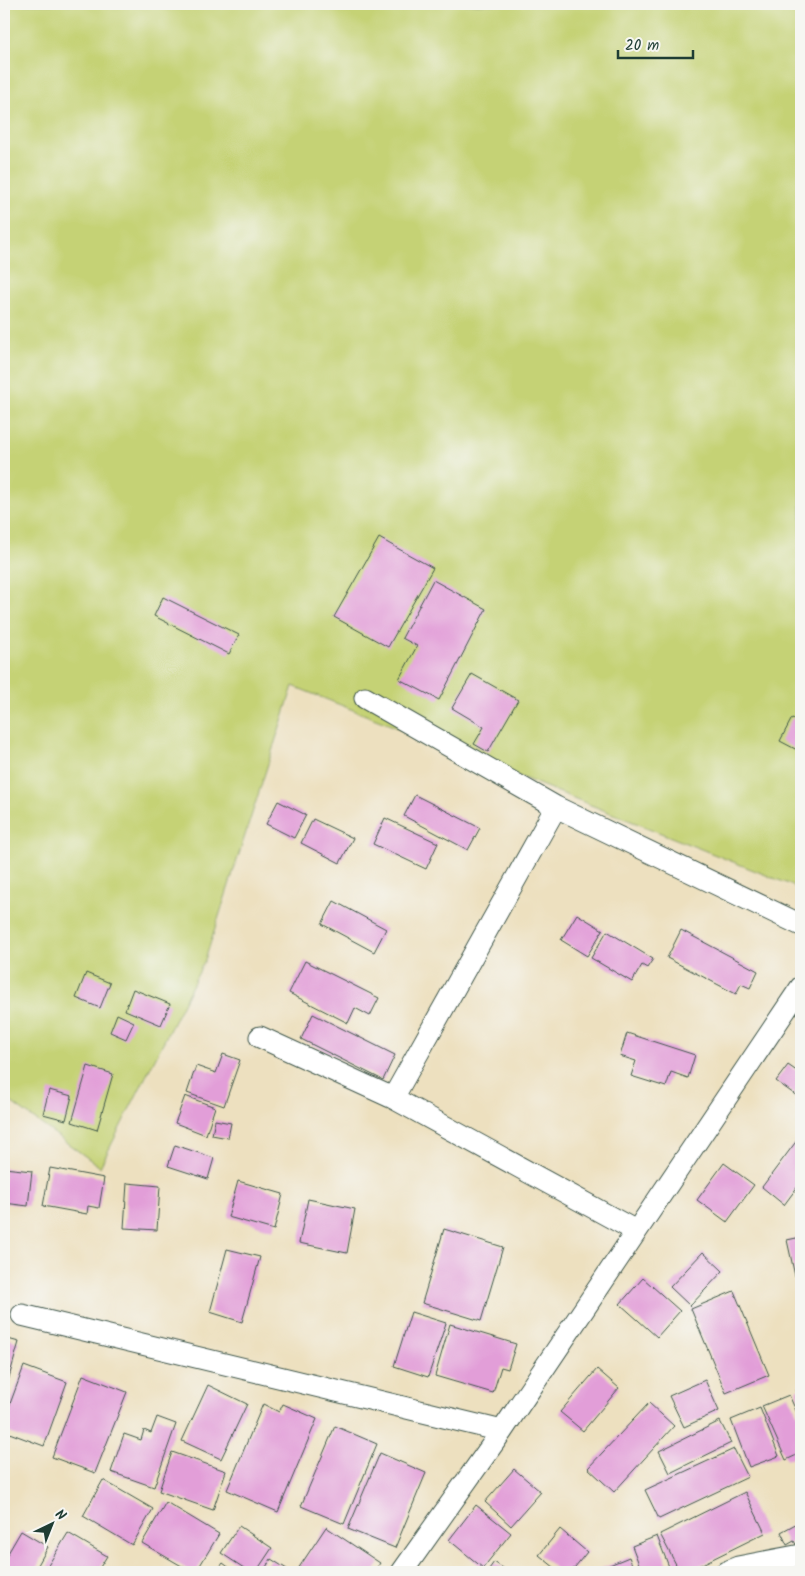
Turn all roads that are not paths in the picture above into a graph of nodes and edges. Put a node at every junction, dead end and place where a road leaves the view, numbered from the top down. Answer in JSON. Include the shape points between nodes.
{"nodes":[{"id":1,"x":365,"y":698,"type":"dead end"},
{"id":2,"x":556,"y":807,"type":"junction"},
{"id":3,"x":801,"y":925,"type":"edge"},
{"id":4,"x":801,"y":988,"type":"edge"},
{"id":5,"x":260,"y":1037,"type":"dead end"},
{"id":6,"x":393,"y":1098,"type":"junction"},
{"id":7,"x":636,"y":1231,"type":"junction"},
{"id":8,"x":22,"y":1315,"type":"dead end"},
{"id":9,"x":502,"y":1431,"type":"junction"},
{"id":10,"x":801,"y":1555,"type":"edge"},
{"id":11,"x":402,"y":1572,"type":"edge"},
{"id":12,"x":726,"y":1572,"type":"edge"}],
"edges":[{"from":1,"to":2,"type":"street"},
{"from":2,"to":3,"type":"street"},
{"from":2,"to":6,"type":"street"},
{"from":4,"to":7,"type":"street"},
{"from":5,"to":6,"type":"street"},
{"from":6,"to":7,"type":"street"},
{"from":7,"to":9,"type":"street"},
{"from":8,"to":9,"type":"street"},
{"from":9,"to":11,"type":"street"},
{"from":10,"to":12,"type":"street","via":[[738,1566]]}]}
